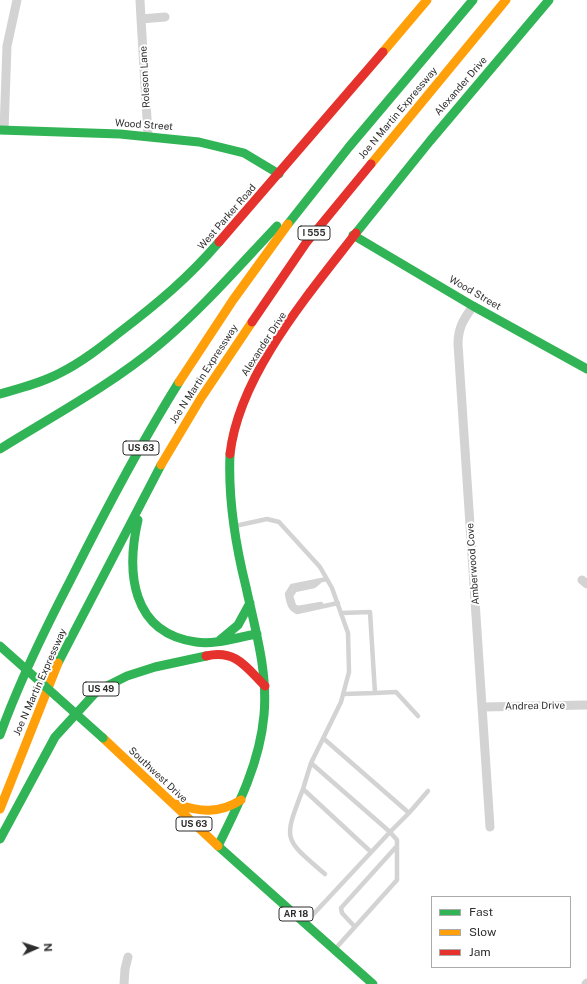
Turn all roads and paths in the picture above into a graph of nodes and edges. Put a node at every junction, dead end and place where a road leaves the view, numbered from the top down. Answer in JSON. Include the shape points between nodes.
{"nodes":[{"id":1,"x":17,"y":0,"type":"edge"},
{"id":2,"x":140,"y":0,"type":"edge"},
{"id":3,"x":427,"y":0,"type":"edge"},
{"id":4,"x":473,"y":0,"type":"edge"},
{"id":5,"x":506,"y":0,"type":"edge"},
{"id":6,"x":549,"y":0,"type":"edge"},
{"id":7,"x":165,"y":17,"type":"dead end"},
{"id":8,"x":141,"y":19,"type":"junction"},
{"id":9,"x":2,"y":130,"type":"edge"},
{"id":10,"x":148,"y":135,"type":"junction"},
{"id":11,"x":279,"y":174,"type":"junction"},
{"id":12,"x":320,"y":184,"type":"junction"},
{"id":13,"x":353,"y":235,"type":"junction"},
{"id":14,"x":473,"y":306,"type":"junction"},
{"id":15,"x":587,"y":369,"type":"edge"},
{"id":16,"x":0,"y":394,"type":"edge"},
{"id":17,"x":0,"y":449,"type":"edge"},
{"id":18,"x":149,"y":486,"type":"junction"},
{"id":19,"x":234,"y":526,"type":"junction"},
{"id":20,"x":327,"y":579,"type":"junction"},
{"id":21,"x":250,"y":603,"type":"junction"},
{"id":22,"x":338,"y":604,"type":"junction"},
{"id":23,"x":341,"y":613,"type":"junction"},
{"id":24,"x":257,"y":634,"type":"junction"},
{"id":25,"x":220,"y":640,"type":"junction"},
{"id":26,"x":0,"y":646,"type":"edge"},
{"id":27,"x":239,"y":648,"type":"dead end"},
{"id":28,"x":219,"y":653,"type":"junction"},
{"id":29,"x":266,"y":686,"type":"junction"},
{"id":30,"x":375,"y":693,"type":"junction"},
{"id":31,"x":343,"y":694,"type":"junction"},
{"id":32,"x":587,"y":705,"type":"edge"},
{"id":33,"x":483,"y":707,"type":"junction"},
{"id":34,"x":418,"y":716,"type":"dead end"},
{"id":35,"x":0,"y":735,"type":"edge"},
{"id":36,"x":323,"y":738,"type":"junction"},
{"id":37,"x":311,"y":763,"type":"junction"},
{"id":38,"x":303,"y":789,"type":"junction"},
{"id":39,"x":428,"y":791,"type":"dead end"},
{"id":40,"x":241,"y":800,"type":"junction"},
{"id":41,"x":170,"y":802,"type":"junction"},
{"id":42,"x":0,"y":809,"type":"edge"},
{"id":43,"x":409,"y":813,"type":"junction"},
{"id":44,"x":490,"y":827,"type":"dead end"},
{"id":45,"x":390,"y":832,"type":"junction"},
{"id":46,"x":0,"y":839,"type":"edge"},
{"id":47,"x":218,"y":846,"type":"junction"},
{"id":48,"x":397,"y":847,"type":"junction"},
{"id":49,"x":371,"y":852,"type":"junction"},
{"id":50,"x":325,"y":874,"type":"dead end"},
{"id":51,"x":305,"y":923,"type":"junction"},
{"id":52,"x":355,"y":927,"type":"junction"},
{"id":53,"x":335,"y":949,"type":"junction"},
{"id":54,"x":128,"y":957,"type":"dead end"},
{"id":55,"x":124,"y":984,"type":"edge"},
{"id":56,"x":372,"y":984,"type":"edge"}],
"edges":[{"from":1,"to":9,"type":"street","via":[[7,46]]},
{"from":2,"to":8,"type":"street","name":"Roleson Lane"},
{"from":3,"to":11,"type":"main road","name":"West Parker Road"},
{"from":4,"to":12,"type":"main road","name":"Joe N Martin Expressway"},
{"from":5,"to":18,"type":"main road","name":"Joe N Martin Expressway","number":"I 555","via":[[306,243],[200,398]]},
{"from":6,"to":13,"type":"main road","name":"Alexander Drive","via":[[408,165]]},
{"from":7,"to":8,"type":"street"},
{"from":8,"to":10,"type":"street","name":"Roleson Lane"},
{"from":9,"to":10,"type":"main road","name":"Wood Street"},
{"from":10,"to":11,"type":"main road","name":"Wood Street","via":[[202,142],[234,150],[261,161]]},
{"from":11,"to":16,"type":"main road","name":"West Parker Road","via":[[199,265],[168,294],[88,357],[39,383]]},
{"from":12,"to":17,"type":"main road","via":[[185,322],[159,344],[118,375]]},
{"from":12,"to":35,"type":"main road","name":"Joe N Martin Expressway","number":"US 63","via":[[233,300],[153,426],[92,536],[37,645],[13,697]]},
{"from":13,"to":14,"type":"main road","name":"Wood Street"},
{"from":13,"to":19,"type":"main road","name":"Alexander Drive","via":[[274,345],[256,373],[244,399],[230,454],[230,505]]},
{"from":14,"to":15,"type":"main road","name":"Wood Street"},
{"from":14,"to":33,"type":"street","name":"Amberwood Cove","via":[[461,323],[458,344]]},
{"from":18,"to":25,"type":"main road","via":[[135,530],[131,554],[131,577],[136,596],[148,616],[166,632],[196,642]]},
{"from":18,"to":42,"type":"main road","name":"Joe N Martin Expressway","via":[[58,663]]},
{"from":19,"to":20,"type":"lane","via":[[267,519],[279,522],[320,567]]},
{"from":19,"to":21,"type":"main road","name":"Alexander Drive"},
{"from":20,"to":22,"type":"lane"},
{"from":20,"to":22,"type":"lane","via":[[292,586],[287,594],[289,606],[297,612]]},
{"from":21,"to":24,"type":"main road","name":"Alexander Drive"},
{"from":21,"to":25,"type":"main road","via":[[238,625]]},
{"from":22,"to":23,"type":"lane"},
{"from":23,"to":30,"type":"lane","via":[[370,612]]},
{"from":23,"to":31,"type":"lane","via":[[348,633],[349,672]]},
{"from":24,"to":25,"type":"main road"},
{"from":24,"to":29,"type":"main road","name":"Alexander Drive","via":[[255,645]]},
{"from":26,"to":41,"type":"main road","name":"Southwest Drive","bridge":true},
{"from":27,"to":28,"type":"main road","number":"US 49"},
{"from":28,"to":29,"type":"main road","via":[[233,657],[246,665]]},
{"from":28,"to":46,"type":"main road","number":"US 49","via":[[155,667],[127,676],[97,691],[55,737]]},
{"from":29,"to":40,"type":"main road","name":"Alexander Drive","via":[[264,726],[251,779]]},
{"from":30,"to":31,"type":"lane"},
{"from":30,"to":34,"type":"lane","via":[[396,692]]},
{"from":31,"to":36,"type":"lane"},
{"from":32,"to":33,"type":"street","name":"Andrea Drive"},
{"from":33,"to":44,"type":"street","name":"Amberwood Cove"},
{"from":36,"to":37,"type":"lane"},
{"from":36,"to":43,"type":"lane"},
{"from":37,"to":38,"type":"lane"},
{"from":37,"to":45,"type":"lane"},
{"from":38,"to":49,"type":"lane"},
{"from":38,"to":50,"type":"lane","via":[[289,827],[290,840],[296,849]]},
{"from":39,"to":43,"type":"lane"},
{"from":40,"to":41,"type":"main road","via":[[230,808],[210,812]]},
{"from":40,"to":47,"type":"main road","name":"Alexander Drive","number":"US 63"},
{"from":41,"to":47,"type":"main road","name":"Southwest Drive","number":"US 63"},
{"from":43,"to":45,"type":"lane"},
{"from":45,"to":48,"type":"lane","via":[[397,840]]},
{"from":45,"to":49,"type":"lane"},
{"from":47,"to":51,"type":"main road","name":"Southwest Drive","number":"AR 18"},
{"from":48,"to":52,"type":"lane","via":[[397,880]]},
{"from":48,"to":52,"type":"lane","via":[[341,908],[342,913]]},
{"from":49,"to":51,"type":"lane"},
{"from":51,"to":53,"type":"main road","name":"Southwest Drive","number":"AR 18"},
{"from":52,"to":53,"type":"lane"},
{"from":53,"to":56,"type":"main road","name":"Southwest Drive","number":"AR 18"},
{"from":54,"to":55,"type":"street"}]}
